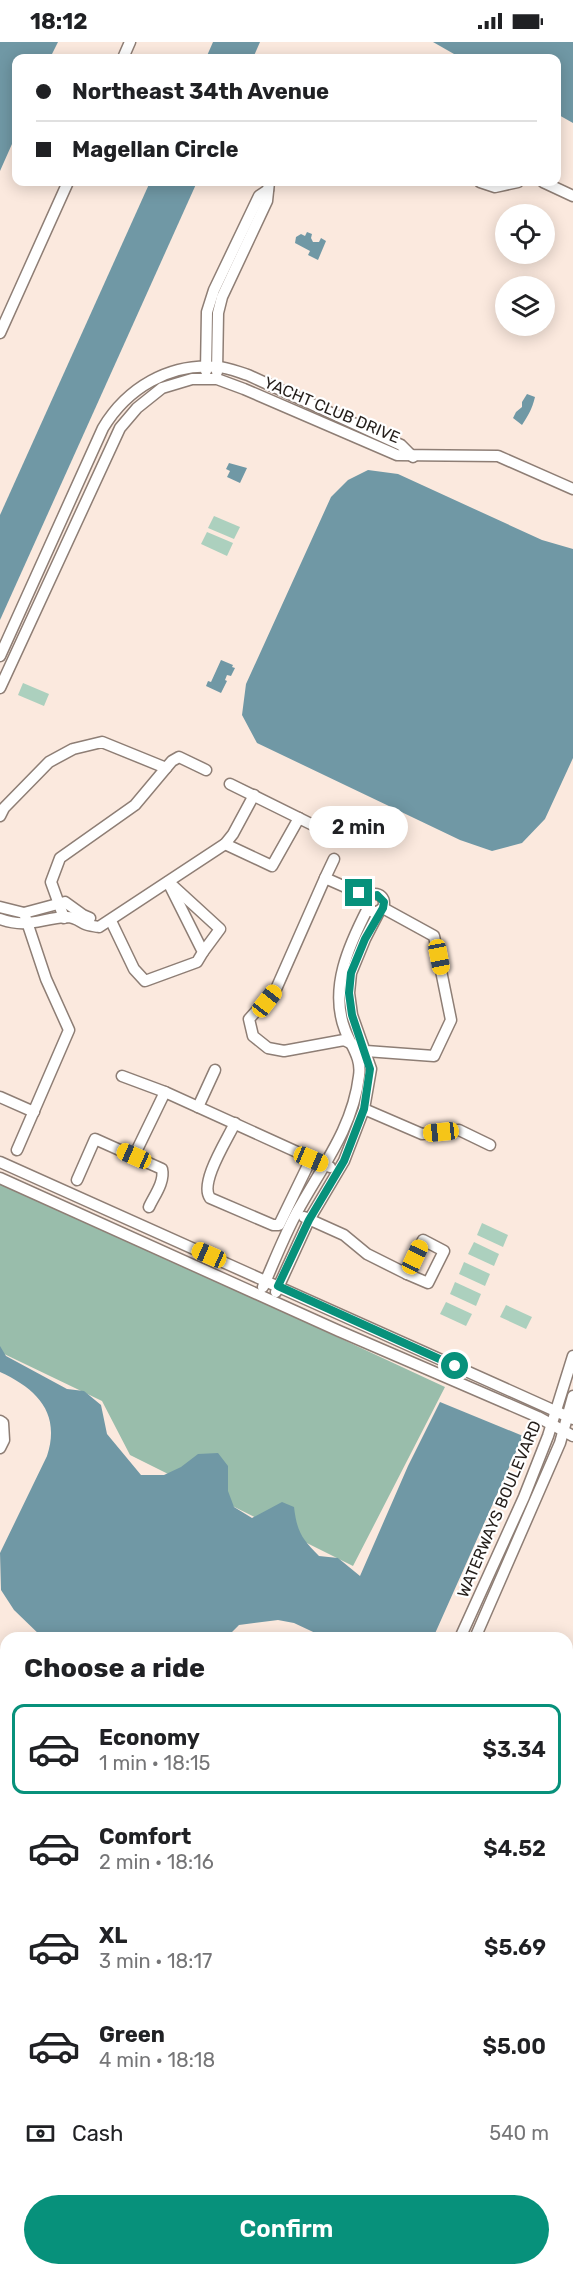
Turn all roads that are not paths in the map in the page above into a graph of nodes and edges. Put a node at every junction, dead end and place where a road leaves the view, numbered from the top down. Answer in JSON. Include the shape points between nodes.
{"nodes":[{"id":1,"x":66,"y":186,"type":"edge"},
{"id":2,"x":268,"y":186,"type":"edge"},
{"id":3,"x":552,"y":186,"type":"edge"},
{"id":4,"x":573,"y":195,"type":"edge"},
{"id":5,"x":213,"y":312,"type":"junction"},
{"id":6,"x":0,"y":333,"type":"edge"},
{"id":7,"x":218,"y":367,"type":"junction"},
{"id":8,"x":210,"y":375,"type":"junction"},
{"id":9,"x":413,"y":457,"type":"junction"},
{"id":10,"x":573,"y":489,"type":"edge"},
{"id":11,"x":0,"y":656,"type":"edge"},
{"id":12,"x":0,"y":688,"type":"edge"},
{"id":13,"x":166,"y":768,"type":"junction"},
{"id":14,"x":206,"y":770,"type":"dead end"},
{"id":15,"x":230,"y":784,"type":"dead end"},
{"id":16,"x":254,"y":795,"type":"junction"},
{"id":17,"x":0,"y":816,"type":"edge"},
{"id":18,"x":299,"y":818,"type":"junction"},
{"id":19,"x":321,"y":829,"type":"dead end"},
{"id":20,"x":225,"y":844,"type":"junction"},
{"id":21,"x":334,"y":859,"type":"dead end"},
{"id":22,"x":325,"y":878,"type":"junction"},
{"id":23,"x":168,"y":882,"type":"junction"},
{"id":24,"x":368,"y":903,"type":"junction"},
{"id":25,"x":59,"y":904,"type":"junction"},
{"id":26,"x":0,"y":907,"type":"edge"},
{"id":27,"x":381,"y":909,"type":"junction"},
{"id":28,"x":24,"y":913,"type":"junction"},
{"id":29,"x":66,"y":918,"type":"junction"},
{"id":30,"x":0,"y":919,"type":"edge"},
{"id":31,"x":111,"y":921,"type":"junction"},
{"id":32,"x":28,"y":924,"type":"junction"},
{"id":33,"x":203,"y":951,"type":"junction"},
{"id":34,"x":352,"y":1044,"type":"junction"},
{"id":35,"x":366,"y":1051,"type":"junction"},
{"id":36,"x":215,"y":1070,"type":"dead end"},
{"id":37,"x":122,"y":1076,"type":"dead end"},
{"id":38,"x":165,"y":1092,"type":"junction"},
{"id":39,"x":0,"y":1097,"type":"edge"},
{"id":40,"x":198,"y":1107,"type":"junction"},
{"id":41,"x":364,"y":1109,"type":"junction"},
{"id":42,"x":34,"y":1112,"type":"junction"},
{"id":43,"x":235,"y":1123,"type":"junction"},
{"id":44,"x":490,"y":1144,"type":"dead end"},
{"id":45,"x":17,"y":1150,"type":"dead end"},
{"id":46,"x":134,"y":1156,"type":"junction"},
{"id":47,"x":311,"y":1159,"type":"junction"},
{"id":48,"x":0,"y":1162,"type":"edge"},
{"id":49,"x":325,"y":1165,"type":"junction"},
{"id":50,"x":338,"y":1171,"type":"junction"},
{"id":51,"x":0,"y":1178,"type":"edge"},
{"id":52,"x":77,"y":1180,"type":"dead end"},
{"id":53,"x":149,"y":1207,"type":"dead end"},
{"id":54,"x":296,"y":1213,"type":"junction"},
{"id":55,"x":309,"y":1220,"type":"junction"},
{"id":56,"x":407,"y":1274,"type":"dead end"},
{"id":57,"x":266,"y":1281,"type":"junction"},
{"id":58,"x":278,"y":1286,"type":"junction"},
{"id":59,"x":260,"y":1295,"type":"junction"},
{"id":60,"x":272,"y":1300,"type":"junction"},
{"id":61,"x":573,"y":1356,"type":"edge"},
{"id":62,"x":573,"y":1396,"type":"edge"},
{"id":63,"x":556,"y":1410,"type":"junction"},
{"id":64,"x":570,"y":1417,"type":"edge"},
{"id":65,"x":2,"y":1422,"type":"edge"},
{"id":66,"x":552,"y":1424,"type":"junction"},
{"id":67,"x":568,"y":1433,"type":"edge"},
{"id":68,"x":0,"y":1448,"type":"edge"},
{"id":69,"x":463,"y":1632,"type":"edge"},
{"id":70,"x":478,"y":1632,"type":"edge"}],
"edges":[{"from":1,"to":6,"type":"street"},
{"from":2,"to":5,"type":"street","via":[[259,196],[214,290]]},
{"from":3,"to":4,"type":"street"},
{"from":5,"to":7,"type":"street"},
{"from":5,"to":8,"type":"street"},
{"from":7,"to":8,"type":"street","name":"YACHT CLUB DRIVE"},
{"from":7,"to":9,"type":"street","name":"YACHT CLUB DRIVE","via":[[292,394],[401,445]]},
{"from":8,"to":9,"type":"street","name":"YACHT CLUB DRIVE","via":[[398,455]]},
{"from":8,"to":11,"type":"street","name":"YACHT CLUB DRIVE","via":[[181,370],[153,380],[128,397],[109,418]]},
{"from":8,"to":12,"type":"street","name":"YACHT CLUB DRIVE","via":[[162,388],[136,408],[120,428]]},
{"from":9,"to":10,"type":"street","via":[[498,456]]},
{"from":13,"to":14,"type":"street","via":[[179,757]]},
{"from":13,"to":17,"type":"street","via":[[102,742],[73,749],[49,762]]},
{"from":13,"to":25,"type":"street","via":[[135,805],[60,858],[51,882]]},
{"from":15,"to":16,"type":"street"},
{"from":16,"to":18,"type":"street"},
{"from":16,"to":20,"type":"street"},
{"from":18,"to":19,"type":"street"},
{"from":18,"to":20,"type":"street","via":[[272,866]]},
{"from":20,"to":23,"type":"street"},
{"from":21,"to":22,"type":"street"},
{"from":22,"to":24,"type":"street","via":[[359,893]]},
{"from":22,"to":34,"type":"street","via":[[276,988],[249,1019],[252,1036],[268,1048],[284,1051],[344,1040]]},
{"from":23,"to":31,"type":"street"},
{"from":23,"to":33,"type":"street"},
{"from":23,"to":33,"type":"street","via":[[220,929]]},
{"from":24,"to":27,"type":"street","via":[[374,912]]},
{"from":24,"to":27,"type":"street","via":[[374,894],[380,896],[384,902]]},
{"from":24,"to":34,"type":"street","via":[[344,960],[338,987],[340,1009]]},
{"from":25,"to":28,"type":"street"},
{"from":25,"to":29,"type":"street"},
{"from":25,"to":31,"type":"street","via":[[66,902],[83,915],[101,922]]},
{"from":26,"to":28,"type":"street"},
{"from":27,"to":35,"type":"street","via":[[351,973],[352,1015]]},
{"from":27,"to":35,"type":"street","via":[[434,936],[451,1020],[435,1056]]},
{"from":28,"to":32,"type":"street"},
{"from":29,"to":31,"type":"street","via":[[99,927]]},
{"from":29,"to":32,"type":"street"},
{"from":30,"to":32,"type":"street"},
{"from":31,"to":33,"type":"street","via":[[134,969],[145,981],[197,962]]},
{"from":32,"to":42,"type":"street","via":[[46,979],[69,1030]]},
{"from":34,"to":35,"type":"street"},
{"from":34,"to":49,"type":"street","via":[[360,1076],[353,1106]]},
{"from":35,"to":41,"type":"street","via":[[370,1069]]},
{"from":36,"to":40,"type":"street"},
{"from":37,"to":38,"type":"street"},
{"from":38,"to":40,"type":"street"},
{"from":38,"to":46,"type":"street"},
{"from":39,"to":42,"type":"street"},
{"from":40,"to":43,"type":"street"},
{"from":41,"to":44,"type":"street","via":[[422,1134],[459,1130]]},
{"from":41,"to":50,"type":"street"},
{"from":42,"to":45,"type":"street"},
{"from":43,"to":47,"type":"street"},
{"from":43,"to":47,"type":"street","via":[[207,1181],[210,1198],[279,1225]]},
{"from":46,"to":52,"type":"street","via":[[95,1139]]},
{"from":46,"to":53,"type":"street","via":[[164,1173]]},
{"from":47,"to":49,"type":"street"},
{"from":48,"to":57,"type":"street"},
{"from":49,"to":50,"type":"street"},
{"from":49,"to":54,"type":"street"},
{"from":50,"to":55,"type":"street"},
{"from":51,"to":59,"type":"street"},
{"from":54,"to":55,"type":"street"},
{"from":54,"to":57,"type":"street"},
{"from":55,"to":56,"type":"street","via":[[344,1235],[367,1254]]},
{"from":55,"to":58,"type":"street"},
{"from":57,"to":58,"type":"street"},
{"from":57,"to":59,"type":"street"},
{"from":58,"to":60,"type":"street"},
{"from":58,"to":63,"type":"street"},
{"from":59,"to":60,"type":"street"},
{"from":60,"to":66,"type":"street"},
{"from":61,"to":63,"type":"street","name":"WATERWAYS BOULEVARD"},
{"from":62,"to":64,"type":"street","name":"WATERWAYS BOULEVARD"},
{"from":63,"to":64,"type":"street"},
{"from":63,"to":66,"type":"street","name":"WATERWAYS BOULEVARD"},
{"from":64,"to":67,"type":"street","name":"WATERWAYS BOULEVARD"},
{"from":65,"to":68,"type":"street","via":[[4,1440]]},
{"from":66,"to":67,"type":"street"},
{"from":66,"to":69,"type":"street","name":"WATERWAYS BOULEVARD","via":[[524,1497]]},
{"from":67,"to":70,"type":"street","name":"WATERWAYS BOULEVARD","via":[[560,1443]]}]}
